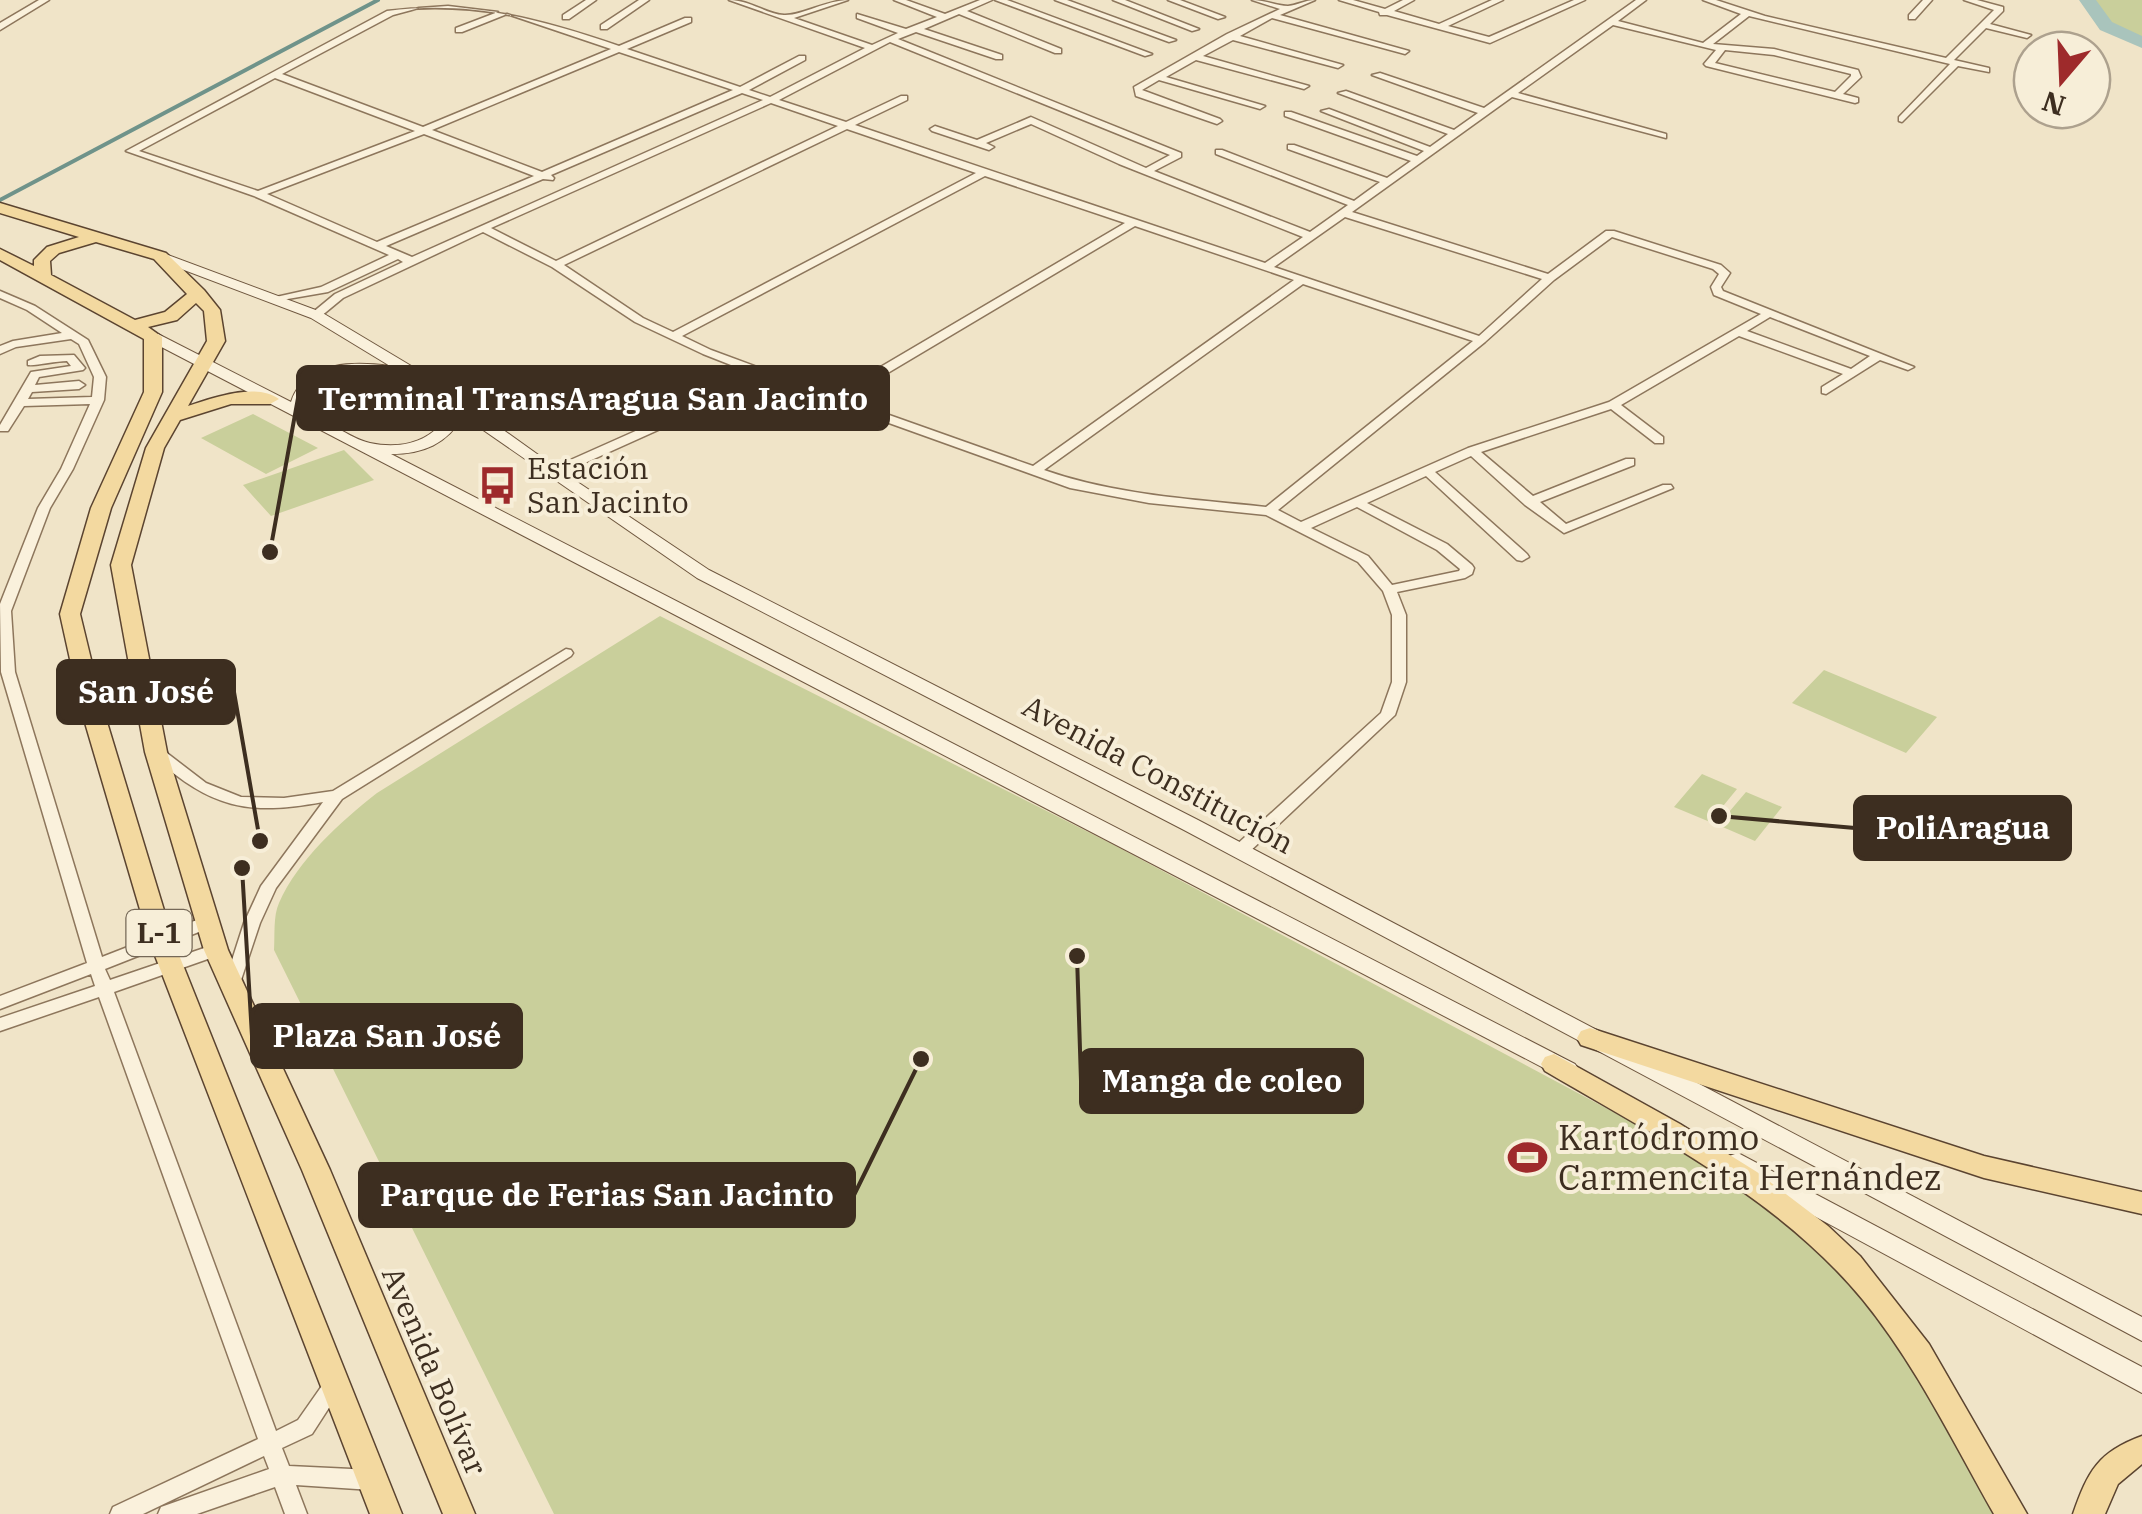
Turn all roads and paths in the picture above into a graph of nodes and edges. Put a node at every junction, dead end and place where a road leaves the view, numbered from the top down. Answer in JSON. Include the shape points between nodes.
{"nodes":[{"id":1,"x":45,"y":0,"type":"edge"},
{"id":2,"x":592,"y":0,"type":"edge"},
{"id":3,"x":645,"y":0,"type":"edge"},
{"id":4,"x":733,"y":0,"type":"edge"},
{"id":5,"x":844,"y":0,"type":"edge"},
{"id":6,"x":898,"y":0,"type":"edge"},
{"id":7,"x":988,"y":0,"type":"edge"},
{"id":8,"x":999,"y":0,"type":"edge"},
{"id":9,"x":1059,"y":0,"type":"edge"},
{"id":10,"x":1117,"y":0,"type":"edge"},
{"id":11,"x":1172,"y":0,"type":"edge"},
{"id":12,"x":1256,"y":0,"type":"edge"},
{"id":13,"x":1312,"y":0,"type":"edge"},
{"id":14,"x":1343,"y":0,"type":"edge"},
{"id":15,"x":1410,"y":0,"type":"edge"},
{"id":16,"x":1498,"y":0,"type":"edge"},
{"id":17,"x":1581,"y":0,"type":"edge"},
{"id":18,"x":1642,"y":0,"type":"edge"},
{"id":19,"x":1707,"y":0,"type":"edge"},
{"id":20,"x":1928,"y":0,"type":"edge"},
{"id":21,"x":1968,"y":0,"type":"edge"},
{"id":22,"x":413,"y":3,"type":"edge"},
{"id":23,"x":1288,"y":8,"type":"junction"},
{"id":24,"x":508,"y":11,"type":"junction"},
{"id":25,"x":958,"y":11,"type":"junction"},
{"id":26,"x":1383,"y":13,"type":"junction"},
{"id":27,"x":1748,"y":14,"type":"junction"},
{"id":28,"x":1270,"y":15,"type":"junction"},
{"id":29,"x":566,"y":16,"type":"dead end"},
{"id":30,"x":860,"y":16,"type":"dead end"},
{"id":31,"x":945,"y":17,"type":"junction"},
{"id":32,"x":1221,"y":17,"type":"dead end"},
{"id":33,"x":1912,"y":17,"type":"dead end"},
{"id":34,"x":784,"y":19,"type":"junction"},
{"id":35,"x":688,"y":20,"type":"dead end"},
{"id":36,"x":1612,"y":22,"type":"junction"},
{"id":37,"x":1984,"y":25,"type":"junction"},
{"id":38,"x":0,"y":27,"type":"edge"},
{"id":39,"x":604,"y":27,"type":"dead end"},
{"id":40,"x":1439,"y":27,"type":"junction"},
{"id":41,"x":916,"y":29,"type":"junction"},
{"id":42,"x":1196,"y":29,"type":"dead end"},
{"id":43,"x":460,"y":30,"type":"dead end"},
{"id":44,"x":905,"y":32,"type":"junction"},
{"id":45,"x":2012,"y":32,"type":"edge"},
{"id":46,"x":1230,"y":36,"type":"junction"},
{"id":47,"x":890,"y":39,"type":"junction"},
{"id":48,"x":1172,"y":40,"type":"dead end"},
{"id":49,"x":1705,"y":46,"type":"junction"},
{"id":50,"x":873,"y":48,"type":"junction"},
{"id":51,"x":1720,"y":49,"type":"junction"},
{"id":52,"x":620,"y":50,"type":"junction"},
{"id":53,"x":1058,"y":51,"type":"dead end"},
{"id":54,"x":1405,"y":51,"type":"dead end"},
{"id":55,"x":1148,"y":54,"type":"dead end"},
{"id":56,"x":802,"y":58,"type":"dead end"},
{"id":57,"x":999,"y":58,"type":"dead end"},
{"id":58,"x":1198,"y":58,"type":"junction"},
{"id":59,"x":1952,"y":62,"type":"junction"},
{"id":60,"x":1338,"y":65,"type":"dead end"},
{"id":61,"x":1986,"y":70,"type":"dead end"},
{"id":62,"x":274,"y":74,"type":"junction"},
{"id":63,"x":1378,"y":75,"type":"dead end"},
{"id":64,"x":1161,"y":78,"type":"junction"},
{"id":65,"x":1304,"y":86,"type":"dead end"},
{"id":66,"x":739,"y":90,"type":"junction"},
{"id":67,"x":1343,"y":94,"type":"dead end"},
{"id":68,"x":1510,"y":94,"type":"junction"},
{"id":69,"x":1837,"y":95,"type":"junction"},
{"id":70,"x":904,"y":98,"type":"dead end"},
{"id":71,"x":1855,"y":100,"type":"dead end"},
{"id":72,"x":769,"y":101,"type":"junction"},
{"id":73,"x":1260,"y":106,"type":"dead end"},
{"id":74,"x":1483,"y":111,"type":"junction"},
{"id":75,"x":1326,"y":112,"type":"dead end"},
{"id":76,"x":1288,"y":114,"type":"dead end"},
{"id":77,"x":1902,"y":119,"type":"dead end"},
{"id":78,"x":1218,"y":121,"type":"dead end"},
{"id":79,"x":846,"y":126,"type":"junction"},
{"id":80,"x":935,"y":129,"type":"dead end"},
{"id":81,"x":425,"y":130,"type":"junction"},
{"id":82,"x":1455,"y":133,"type":"junction"},
{"id":83,"x":1663,"y":136,"type":"dead end"},
{"id":84,"x":977,"y":142,"type":"junction"},
{"id":85,"x":990,"y":147,"type":"dead end"},
{"id":86,"x":1291,"y":147,"type":"dead end"},
{"id":87,"x":1432,"y":151,"type":"junction"},
{"id":88,"x":1219,"y":152,"type":"dead end"},
{"id":89,"x":1419,"y":160,"type":"junction"},
{"id":90,"x":982,"y":172,"type":"junction"},
{"id":91,"x":1147,"y":172,"type":"junction"},
{"id":92,"x":545,"y":176,"type":"junction"},
{"id":93,"x":1389,"y":182,"type":"junction"},
{"id":94,"x":576,"y":188,"type":"junction"},
{"id":95,"x":258,"y":194,"type":"junction"},
{"id":96,"x":1356,"y":205,"type":"junction"},
{"id":97,"x":0,"y":208,"type":"edge"},
{"id":98,"x":1344,"y":213,"type":"junction"},
{"id":99,"x":1133,"y":223,"type":"junction"},
{"id":100,"x":482,"y":228,"type":"junction"},
{"id":101,"x":1311,"y":236,"type":"junction"},
{"id":102,"x":98,"y":237,"type":"junction"},
{"id":103,"x":378,"y":246,"type":"junction"},
{"id":104,"x":0,"y":254,"type":"edge"},
{"id":105,"x":160,"y":256,"type":"junction"},
{"id":106,"x":403,"y":260,"type":"junction"},
{"id":107,"x":556,"y":265,"type":"junction"},
{"id":108,"x":1265,"y":268,"type":"junction"},
{"id":109,"x":43,"y":277,"type":"junction"},
{"id":110,"x":1550,"y":278,"type":"junction"},
{"id":111,"x":1301,"y":280,"type":"junction"},
{"id":112,"x":198,"y":292,"type":"junction"},
{"id":113,"x":0,"y":294,"type":"edge"},
{"id":114,"x":280,"y":299,"type":"junction"},
{"id":115,"x":1768,"y":314,"type":"junction"},
{"id":116,"x":41,"y":315,"type":"junction"},
{"id":117,"x":316,"y":316,"type":"junction"},
{"id":118,"x":143,"y":332,"type":"junction"},
{"id":119,"x":1740,"y":332,"type":"junction"},
{"id":120,"x":72,"y":335,"type":"junction"},
{"id":121,"x":674,"y":336,"type":"junction"},
{"id":122,"x":1481,"y":340,"type":"junction"},
{"id":123,"x":13,"y":344,"type":"junction"},
{"id":124,"x":0,"y":350,"type":"edge"},
{"id":125,"x":1879,"y":356,"type":"junction"},
{"id":126,"x":32,"y":363,"type":"dead end"},
{"id":127,"x":204,"y":363,"type":"junction"},
{"id":128,"x":1908,"y":367,"type":"dead end"},
{"id":129,"x":1850,"y":372,"type":"junction"},
{"id":130,"x":768,"y":376,"type":"junction"},
{"id":131,"x":422,"y":379,"type":"junction"},
{"id":132,"x":79,"y":385,"type":"dead end"},
{"id":133,"x":27,"y":388,"type":"junction"},
{"id":134,"x":1826,"y":390,"type":"dead end"},
{"id":135,"x":837,"y":398,"type":"junction"},
{"id":136,"x":270,"y":399,"type":"junction"},
{"id":137,"x":98,"y":400,"type":"junction"},
{"id":138,"x":20,"y":403,"type":"junction"},
{"id":139,"x":1612,"y":404,"type":"junction"},
{"id":140,"x":458,"y":405,"type":"junction"},
{"id":141,"x":296,"y":412,"type":"junction"},
{"id":142,"x":177,"y":415,"type":"junction"},
{"id":143,"x":4,"y":428,"type":"dead end"},
{"id":144,"x":1659,"y":440,"type":"dead end"},
{"id":145,"x":363,"y":445,"type":"junction"},
{"id":146,"x":1472,"y":451,"type":"junction"},
{"id":147,"x":1630,"y":462,"type":"dead end"},
{"id":148,"x":1427,"y":470,"type":"junction"},
{"id":149,"x":1034,"y":471,"type":"junction"},
{"id":150,"x":552,"y":473,"type":"junction"},
{"id":151,"x":1668,"y":488,"type":"dead end"},
{"id":152,"x":1356,"y":502,"type":"junction"},
{"id":153,"x":1530,"y":502,"type":"junction"},
{"id":154,"x":1268,"y":512,"type":"junction"},
{"id":155,"x":1302,"y":527,"type":"junction"},
{"id":156,"x":1522,"y":557,"type":"dead end"},
{"id":157,"x":1389,"y":590,"type":"junction"},
{"id":158,"x":2,"y":611,"type":"edge"},
{"id":159,"x":566,"y":653,"type":"dead end"},
{"id":160,"x":156,"y":752,"type":"junction"},
{"id":161,"x":337,"y":795,"type":"junction"},
{"id":162,"x":1240,"y":851,"type":"junction"},
{"id":163,"x":208,"y":922,"type":"junction"},
{"id":164,"x":161,"y":940,"type":"junction"},
{"id":165,"x":216,"y":950,"type":"junction"},
{"id":166,"x":96,"y":966,"type":"junction"},
{"id":167,"x":172,"y":966,"type":"junction"},
{"id":168,"x":232,"y":985,"type":"junction"},
{"id":169,"x":104,"y":988,"type":"junction"},
{"id":170,"x":0,"y":1002,"type":"edge"},
{"id":171,"x":0,"y":1025,"type":"edge"},
{"id":172,"x":1590,"y":1038,"type":"junction"},
{"id":173,"x":1554,"y":1064,"type":"junction"},
{"id":174,"x":2142,"y":1202,"type":"edge"},
{"id":175,"x":2142,"y":1330,"type":"edge"},
{"id":176,"x":2142,"y":1381,"type":"edge"},
{"id":177,"x":333,"y":1386,"type":"junction"},
{"id":178,"x":273,"y":1444,"type":"junction"},
{"id":179,"x":2142,"y":1450,"type":"edge"},
{"id":180,"x":281,"y":1475,"type":"junction"},
{"id":181,"x":372,"y":1480,"type":"junction"},
{"id":182,"x":122,"y":1514,"type":"edge"},
{"id":183,"x":169,"y":1514,"type":"edge"},
{"id":184,"x":296,"y":1514,"type":"edge"},
{"id":185,"x":386,"y":1514,"type":"edge"},
{"id":186,"x":458,"y":1514,"type":"edge"},
{"id":187,"x":2011,"y":1514,"type":"edge"},
{"id":188,"x":2089,"y":1514,"type":"edge"}],
"edges":[{"from":1,"to":38,"type":"street"},
{"from":2,"to":29,"type":"street"},
{"from":3,"to":39,"type":"street"},
{"from":4,"to":34,"type":"street"},
{"from":5,"to":34,"type":"street"},
{"from":6,"to":31,"type":"street"},
{"from":7,"to":25,"type":"street"},
{"from":8,"to":55,"type":"street"},
{"from":9,"to":48,"type":"street"},
{"from":10,"to":42,"type":"street"},
{"from":11,"to":32,"type":"street"},
{"from":12,"to":23,"type":"street"},
{"from":13,"to":23,"type":"street"},
{"from":14,"to":26,"type":"street"},
{"from":15,"to":26,"type":"street"},
{"from":16,"to":40,"type":"street"},
{"from":17,"to":40,"type":"street","via":[[1494,40]]},
{"from":18,"to":36,"type":"street"},
{"from":19,"to":27,"type":"street"},
{"from":20,"to":33,"type":"street"},
{"from":21,"to":37,"type":"street","via":[[2000,10]]},
{"from":22,"to":24,"type":"street"},
{"from":22,"to":62,"type":"street"},
{"from":23,"to":28,"type":"street"},
{"from":24,"to":43,"type":"street"},
{"from":24,"to":52,"type":"street"},
{"from":25,"to":31,"type":"street"},
{"from":25,"to":53,"type":"street"},
{"from":26,"to":40,"type":"street"},
{"from":27,"to":49,"type":"street"},
{"from":27,"to":59,"type":"street"},
{"from":28,"to":46,"type":"street"},
{"from":28,"to":54,"type":"street"},
{"from":30,"to":44,"type":"street"},
{"from":31,"to":41,"type":"street"},
{"from":34,"to":50,"type":"street"},
{"from":35,"to":52,"type":"street"},
{"from":36,"to":49,"type":"street"},
{"from":36,"to":68,"type":"street"},
{"from":37,"to":45,"type":"street"},
{"from":37,"to":59,"type":"street"},
{"from":41,"to":44,"type":"street"},
{"from":41,"to":57,"type":"street"},
{"from":44,"to":47,"type":"street"},
{"from":46,"to":58,"type":"street"},
{"from":46,"to":60,"type":"street"},
{"from":47,"to":50,"type":"street"},
{"from":47,"to":91,"type":"street","via":[[1178,156]]},
{"from":49,"to":51,"type":"street"},
{"from":50,"to":72,"type":"street"},
{"from":51,"to":69,"type":"street","via":[[1708,63]]},
{"from":51,"to":69,"type":"street","via":[[1774,52],[1855,72]]},
{"from":52,"to":66,"type":"street"},
{"from":52,"to":81,"type":"street"},
{"from":56,"to":66,"type":"street"},
{"from":58,"to":64,"type":"street"},
{"from":58,"to":65,"type":"street"},
{"from":59,"to":61,"type":"street"},
{"from":59,"to":77,"type":"street"},
{"from":62,"to":81,"type":"street"},
{"from":62,"to":95,"type":"street","via":[[131,151]]},
{"from":63,"to":74,"type":"street"},
{"from":64,"to":73,"type":"street"},
{"from":64,"to":78,"type":"street","via":[[1137,91]]},
{"from":66,"to":72,"type":"street"},
{"from":66,"to":92,"type":"street"},
{"from":67,"to":82,"type":"street"},
{"from":68,"to":74,"type":"street"},
{"from":68,"to":83,"type":"street"},
{"from":69,"to":71,"type":"street"},
{"from":70,"to":79,"type":"street"},
{"from":72,"to":79,"type":"street"},
{"from":72,"to":94,"type":"street"},
{"from":74,"to":82,"type":"street"},
{"from":75,"to":87,"type":"street"},
{"from":76,"to":89,"type":"street"},
{"from":79,"to":90,"type":"street"},
{"from":79,"to":107,"type":"street"},
{"from":80,"to":84,"type":"street"},
{"from":81,"to":92,"type":"street"},
{"from":81,"to":95,"type":"street"},
{"from":82,"to":87,"type":"street"},
{"from":84,"to":85,"type":"street"},
{"from":84,"to":91,"type":"street","via":[[1031,120]]},
{"from":86,"to":93,"type":"street"},
{"from":87,"to":89,"type":"street"},
{"from":88,"to":96,"type":"street"},
{"from":89,"to":93,"type":"street"},
{"from":90,"to":99,"type":"street"},
{"from":90,"to":121,"type":"street"},
{"from":91,"to":101,"type":"street"},
{"from":92,"to":94,"type":"street"},
{"from":92,"to":103,"type":"street"},
{"from":93,"to":96,"type":"street"},
{"from":94,"to":100,"type":"street"},
{"from":95,"to":103,"type":"street"},
{"from":96,"to":98,"type":"street"},
{"from":97,"to":102,"type":"main road","number":"L-1"},
{"from":98,"to":101,"type":"street"},
{"from":98,"to":110,"type":"street"},
{"from":99,"to":108,"type":"street"},
{"from":99,"to":135,"type":"street"},
{"from":100,"to":106,"type":"street"},
{"from":100,"to":107,"type":"street"},
{"from":101,"to":108,"type":"street"},
{"from":102,"to":105,"type":"main road","number":"L-1"},
{"from":102,"to":109,"type":"main road","via":[[52,250],[42,260]]},
{"from":103,"to":106,"type":"street"},
{"from":104,"to":109,"type":"main road"},
{"from":105,"to":112,"type":"main road","name":"Avenida Bolívar","number":"L-1"},
{"from":105,"to":114,"type":"street","name":"Avenida Constitución"},
{"from":106,"to":114,"type":"street"},
{"from":106,"to":117,"type":"street"},
{"from":107,"to":121,"type":"street"},
{"from":108,"to":111,"type":"street"},
{"from":109,"to":118,"type":"main road"},
{"from":110,"to":115,"type":"street","via":[[1618,232],[1717,267],[1725,273],[1718,294]]},
{"from":110,"to":122,"type":"street"},
{"from":111,"to":122,"type":"street"},
{"from":111,"to":149,"type":"street"},
{"from":112,"to":118,"type":"main road"},
{"from":112,"to":127,"type":"main road","name":"Avenida Bolívar","number":"L-1","via":[[212,310],[216,341]]},
{"from":113,"to":116,"type":"street"},
{"from":114,"to":117,"type":"street","name":"Avenida Constitución"},
{"from":115,"to":119,"type":"street"},
{"from":115,"to":125,"type":"street"},
{"from":116,"to":120,"type":"street"},
{"from":116,"to":123,"type":"street","via":[[33,331]]},
{"from":117,"to":131,"type":"street","name":"Avenida Constitución"},
{"from":118,"to":127,"type":"street"},
{"from":118,"to":164,"type":"main road","number":"L-1","via":[[153,392],[100,508],[70,614]]},
{"from":119,"to":129,"type":"street"},
{"from":119,"to":139,"type":"street"},
{"from":120,"to":123,"type":"street"},
{"from":120,"to":137,"type":"street","via":[[84,342],[100,377]]},
{"from":121,"to":130,"type":"street"},
{"from":122,"to":154,"type":"street"},
{"from":123,"to":124,"type":"street"},
{"from":125,"to":128,"type":"street"},
{"from":125,"to":129,"type":"street"},
{"from":126,"to":133,"type":"street","via":[[70,358],[79,368],[37,373]]},
{"from":127,"to":136,"type":"street"},
{"from":127,"to":142,"type":"main road","name":"Avenida Bolívar","number":"L-1"},
{"from":129,"to":134,"type":"street"},
{"from":130,"to":135,"type":"street"},
{"from":130,"to":150,"type":"street"},
{"from":131,"to":140,"type":"street","name":"Avenida Constitución"},
{"from":131,"to":141,"type":"street","via":[[381,368],[344,368],[302,389]]},
{"from":132,"to":133,"type":"street"},
{"from":133,"to":138,"type":"street"},
{"from":135,"to":149,"type":"street"},
{"from":136,"to":141,"type":"street"},
{"from":136,"to":142,"type":"main road","via":[[230,399]]},
{"from":137,"to":138,"type":"street"},
{"from":137,"to":158,"type":"street"},
{"from":138,"to":143,"type":"street"},
{"from":139,"to":144,"type":"street"},
{"from":139,"to":146,"type":"street"},
{"from":140,"to":145,"type":"street","via":[[439,439],[403,450]]},
{"from":140,"to":150,"type":"street","name":"Avenida Constitución"},
{"from":141,"to":145,"type":"street"},
{"from":142,"to":160,"type":"main road","name":"Avenida Bolívar","number":"L-1","via":[[155,448],[121,565]]},
{"from":145,"to":173,"type":"street"},
{"from":146,"to":148,"type":"street"},
{"from":146,"to":153,"type":"street"},
{"from":147,"to":153,"type":"street"},
{"from":148,"to":152,"type":"street"},
{"from":148,"to":156,"type":"street"},
{"from":149,"to":154,"type":"street","via":[[1115,494]]},
{"from":150,"to":162,"type":"street","name":"Avenida Constitución","via":[[702,574]]},
{"from":151,"to":153,"type":"street","via":[[1567,528]]},
{"from":152,"to":155,"type":"street"},
{"from":152,"to":157,"type":"street","via":[[1442,546],[1467,568],[1465,574]]},
{"from":154,"to":155,"type":"street"},
{"from":155,"to":157,"type":"street","via":[[1362,559]]},
{"from":157,"to":162,"type":"street","via":[[1399,615],[1399,682],[1388,716]]},
{"from":158,"to":166,"type":"street","via":[[8,672]]},
{"from":159,"to":161,"type":"street"},
{"from":160,"to":161,"type":"street","via":[[213,796],[284,805]]},
{"from":160,"to":163,"type":"main road","name":"Avenida Bolívar","number":"L-1"},
{"from":161,"to":168,"type":"street","via":[[269,886]]},
{"from":162,"to":172,"type":"street","name":"Avenida Constitución"},
{"from":163,"to":164,"type":"street"},
{"from":163,"to":165,"type":"main road","name":"Avenida Bolívar","number":"L-1"},
{"from":164,"to":166,"type":"street"},
{"from":164,"to":167,"type":"main road","number":"L-1"},
{"from":165,"to":167,"type":"street"},
{"from":165,"to":168,"type":"main road","name":"Avenida Bolívar","number":"L-1"},
{"from":166,"to":169,"type":"street"},
{"from":166,"to":170,"type":"street"},
{"from":167,"to":169,"type":"street"},
{"from":167,"to":177,"type":"main road","number":"L-1"},
{"from":168,"to":186,"type":"main road","name":"Avenida Bolívar","number":"L-1"},
{"from":169,"to":171,"type":"street"},
{"from":169,"to":178,"type":"street"},
{"from":172,"to":174,"type":"main road","via":[[1984,1166]]},
{"from":172,"to":175,"type":"street","name":"Avenida Constitución"},
{"from":173,"to":176,"type":"street"},
{"from":173,"to":187,"type":"main road","via":[[1765,1191],[1850,1265],[1914,1347]]},
{"from":177,"to":178,"type":"street","via":[[304,1427]]},
{"from":177,"to":181,"type":"main road","number":"L-1"},
{"from":178,"to":180,"type":"street"},
{"from":178,"to":182,"type":"street"},
{"from":179,"to":188,"type":"main road","via":[[2122,1456],[2101,1482]]},
{"from":180,"to":181,"type":"street"},
{"from":180,"to":183,"type":"street"},
{"from":180,"to":184,"type":"street"},
{"from":181,"to":185,"type":"main road","number":"L-1"}]}
